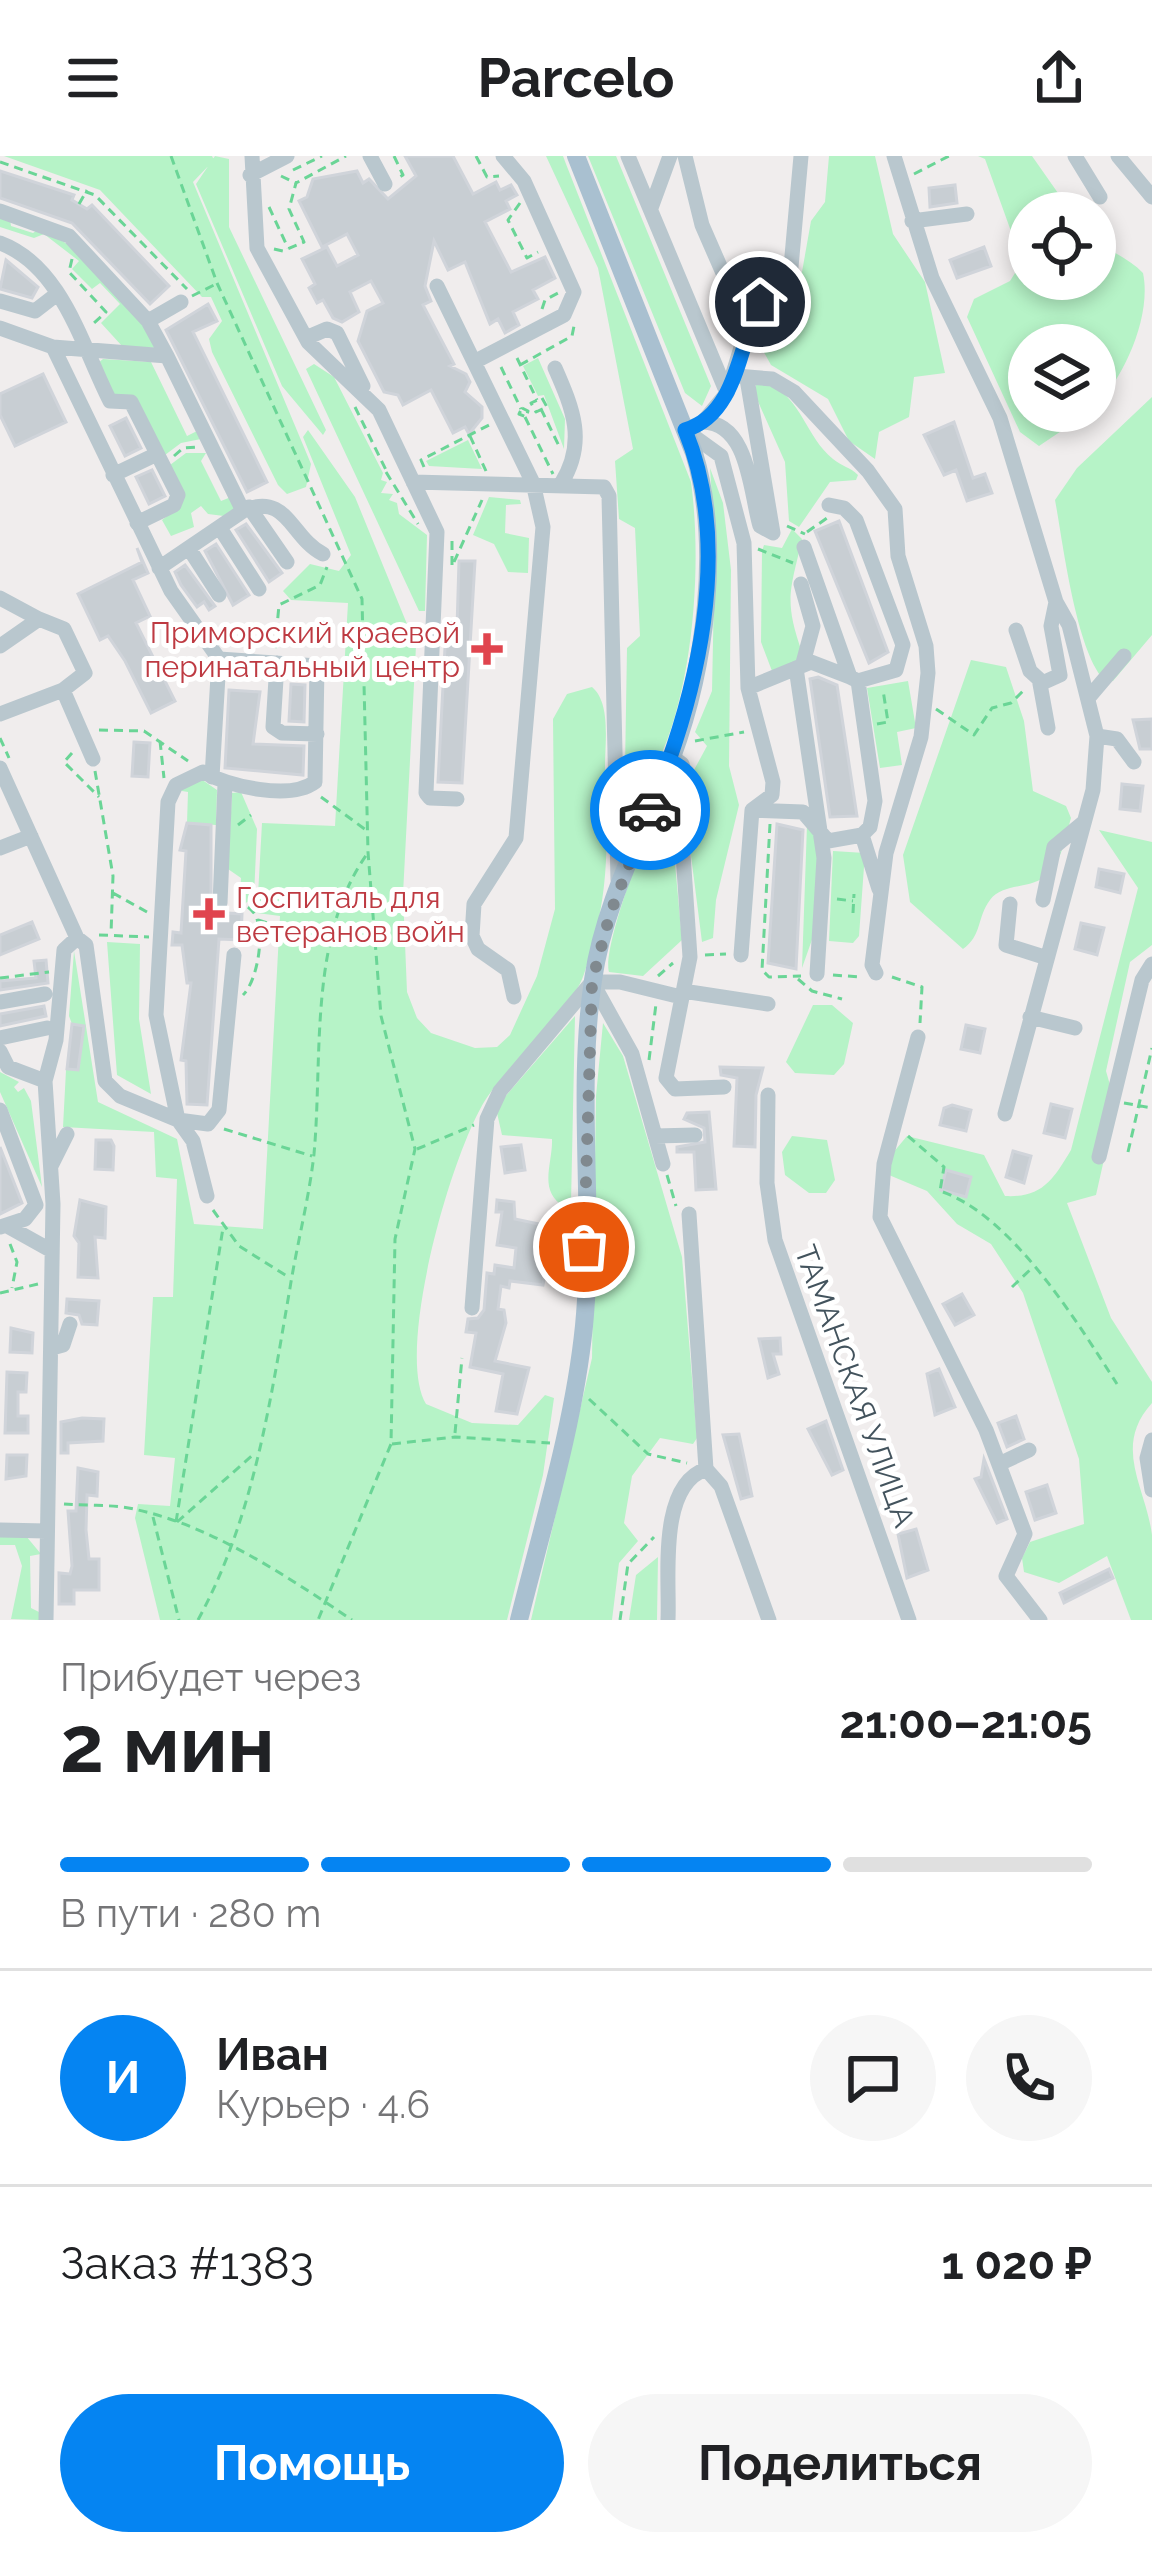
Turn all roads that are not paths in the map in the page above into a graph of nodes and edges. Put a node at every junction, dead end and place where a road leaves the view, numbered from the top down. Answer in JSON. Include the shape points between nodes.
{"nodes":[{"id":1,"x":252,"y":156,"type":"edge"},
{"id":2,"x":286,"y":156,"type":"edge"},
{"id":3,"x":370,"y":156,"type":"edge"},
{"id":4,"x":576,"y":156,"type":"edge"},
{"id":5,"x":628,"y":156,"type":"edge"},
{"id":6,"x":670,"y":156,"type":"edge"},
{"id":7,"x":685,"y":156,"type":"edge"},
{"id":8,"x":802,"y":156,"type":"edge"},
{"id":9,"x":894,"y":156,"type":"edge"},
{"id":10,"x":1075,"y":156,"type":"edge"},
{"id":11,"x":1118,"y":156,"type":"edge"},
{"id":12,"x":502,"y":161,"type":"edge"},
{"id":13,"x":250,"y":175,"type":"junction"},
{"id":14,"x":385,"y":184,"type":"road end"},
{"id":15,"x":1097,"y":192,"type":"edge"},
{"id":16,"x":1152,"y":197,"type":"edge"},
{"id":17,"x":651,"y":208,"type":"junction"},
{"id":18,"x":0,"y":211,"type":"edge"},
{"id":19,"x":967,"y":214,"type":"dead end"},
{"id":20,"x":912,"y":221,"type":"junction"},
{"id":21,"x":0,"y":243,"type":"edge"},
{"id":22,"x":437,"y":286,"type":"dead end"},
{"id":23,"x":57,"y":294,"type":"junction"},
{"id":24,"x":187,"y":299,"type":"road end"},
{"id":25,"x":0,"y":302,"type":"edge"},
{"id":26,"x":148,"y":321,"type":"junction"},
{"id":27,"x":0,"y":328,"type":"edge"},
{"id":28,"x":747,"y":328,"type":"junction"},
{"id":29,"x":306,"y":338,"type":"junction"},
{"id":30,"x":82,"y":344,"type":"junction"},
{"id":31,"x":53,"y":347,"type":"junction"},
{"id":32,"x":167,"y":356,"type":"junction"},
{"id":33,"x":484,"y":364,"type":"junction"},
{"id":34,"x":555,"y":368,"type":"dead end"},
{"id":35,"x":741,"y":378,"type":"junction"},
{"id":36,"x":727,"y":393,"type":"junction"},
{"id":37,"x":360,"y":399,"type":"junction"},
{"id":38,"x":694,"y":426,"type":"junction"},
{"id":39,"x":158,"y":454,"type":"junction"},
{"id":40,"x":113,"y":476,"type":"junction"},
{"id":41,"x":558,"y":477,"type":"junction"},
{"id":42,"x":537,"y":479,"type":"junction"},
{"id":43,"x":413,"y":482,"type":"junction"},
{"id":44,"x":246,"y":509,"type":"junction"},
{"id":45,"x":831,"y":510,"type":"road end"},
{"id":46,"x":137,"y":524,"type":"junction"},
{"id":47,"x":220,"y":528,"type":"junction"},
{"id":48,"x":190,"y":550,"type":"junction"},
{"id":49,"x":798,"y":551,"type":"road end"},
{"id":50,"x":323,"y":554,"type":"road end"},
{"id":51,"x":287,"y":562,"type":"dead end"},
{"id":52,"x":158,"y":568,"type":"junction"},
{"id":53,"x":802,"y":584,"type":"dead end"},
{"id":54,"x":259,"y":589,"type":"dead end"},
{"id":55,"x":219,"y":596,"type":"dead end"},
{"id":56,"x":0,"y":598,"type":"edge"},
{"id":57,"x":1056,"y":602,"type":"junction"},
{"id":58,"x":39,"y":619,"type":"junction"},
{"id":59,"x":1016,"y":630,"type":"dead end"},
{"id":60,"x":0,"y":646,"type":"edge"},
{"id":61,"x":927,"y":653,"type":"junction"},
{"id":62,"x":1124,"y":656,"type":"dead end"},
{"id":63,"x":220,"y":659,"type":"junction"},
{"id":64,"x":276,"y":663,"type":"junction"},
{"id":65,"x":902,"y":664,"type":"junction"},
{"id":66,"x":800,"y":666,"type":"junction"},
{"id":67,"x":854,"y":679,"type":"junction"},
{"id":68,"x":1041,"y":683,"type":"junction"},
{"id":69,"x":748,"y":688,"type":"junction"},
{"id":70,"x":63,"y":690,"type":"junction"},
{"id":71,"x":1090,"y":696,"type":"junction"},
{"id":72,"x":0,"y":714,"type":"edge"},
{"id":73,"x":1048,"y":728,"type":"dead end"},
{"id":74,"x":317,"y":734,"type":"junction"},
{"id":75,"x":1097,"y":736,"type":"junction"},
{"id":76,"x":672,"y":755,"type":"junction"},
{"id":77,"x":93,"y":759,"type":"road end"},
{"id":78,"x":1134,"y":761,"type":"dead end"},
{"id":79,"x":0,"y":768,"type":"edge"},
{"id":80,"x":214,"y":778,"type":"junction"},
{"id":81,"x":457,"y":800,"type":"dead end"},
{"id":82,"x":752,"y":810,"type":"junction"},
{"id":83,"x":1085,"y":822,"type":"junction"},
{"id":84,"x":820,"y":831,"type":"junction"},
{"id":85,"x":862,"y":835,"type":"junction"},
{"id":86,"x":31,"y":836,"type":"junction"},
{"id":87,"x":0,"y":848,"type":"edge"},
{"id":88,"x":618,"y":889,"type":"junction"},
{"id":89,"x":884,"y":895,"type":"junction"},
{"id":90,"x":220,"y":896,"type":"road end"},
{"id":91,"x":1043,"y":900,"type":"dead end"},
{"id":92,"x":1010,"y":904,"type":"dead end"},
{"id":93,"x":77,"y":938,"type":"junction"},
{"id":94,"x":234,"y":955,"type":"dead end"},
{"id":95,"x":741,"y":955,"type":"dead end"},
{"id":96,"x":1044,"y":957,"type":"junction"},
{"id":97,"x":1152,"y":964,"type":"edge"},
{"id":98,"x":810,"y":974,"type":"road end"},
{"id":99,"x":878,"y":974,"type":"road end"},
{"id":100,"x":592,"y":982,"type":"junction"},
{"id":101,"x":44,"y":994,"type":"dead end"},
{"id":102,"x":682,"y":994,"type":"junction"},
{"id":103,"x":514,"y":997,"type":"dead end"},
{"id":104,"x":0,"y":1002,"type":"edge"},
{"id":105,"x":769,"y":1004,"type":"dead end"},
{"id":106,"x":1030,"y":1017,"type":"junction"},
{"id":107,"x":47,"y":1028,"type":"dead end"},
{"id":108,"x":1075,"y":1028,"type":"dead end"},
{"id":109,"x":918,"y":1037,"type":"road end"},
{"id":110,"x":0,"y":1038,"type":"edge"},
{"id":111,"x":0,"y":1052,"type":"edge"},
{"id":112,"x":45,"y":1082,"type":"junction"},
{"id":113,"x":724,"y":1087,"type":"dead end"},
{"id":114,"x":768,"y":1095,"type":"dead end"},
{"id":115,"x":0,"y":1110,"type":"edge"},
{"id":116,"x":1005,"y":1114,"type":"dead end"},
{"id":117,"x":178,"y":1120,"type":"junction"},
{"id":118,"x":68,"y":1133,"type":"dead end"},
{"id":119,"x":694,"y":1135,"type":"dead end"},
{"id":120,"x":655,"y":1136,"type":"junction"},
{"id":121,"x":1099,"y":1157,"type":"dead end"},
{"id":122,"x":663,"y":1164,"type":"road end"},
{"id":123,"x":51,"y":1166,"type":"junction"},
{"id":124,"x":207,"y":1196,"type":"road end"},
{"id":125,"x":52,"y":1204,"type":"junction"},
{"id":126,"x":34,"y":1213,"type":"junction"},
{"id":127,"x":689,"y":1215,"type":"road end"},
{"id":128,"x":4,"y":1227,"type":"edge"},
{"id":129,"x":52,"y":1251,"type":"junction"},
{"id":130,"x":472,"y":1308,"type":"dead end"},
{"id":131,"x":70,"y":1324,"type":"dead end"},
{"id":132,"x":52,"y":1348,"type":"junction"},
{"id":133,"x":1152,"y":1441,"type":"edge"},
{"id":134,"x":1029,"y":1450,"type":"dead end"},
{"id":135,"x":999,"y":1464,"type":"junction"},
{"id":136,"x":700,"y":1472,"type":"junction"},
{"id":137,"x":1152,"y":1490,"type":"edge"},
{"id":138,"x":0,"y":1530,"type":"edge"},
{"id":139,"x":46,"y":1532,"type":"junction"},
{"id":140,"x":46,"y":1620,"type":"edge"},
{"id":141,"x":519,"y":1620,"type":"edge"},
{"id":142,"x":668,"y":1620,"type":"edge"},
{"id":143,"x":769,"y":1620,"type":"edge"},
{"id":144,"x":909,"y":1620,"type":"edge"},
{"id":145,"x":1040,"y":1620,"type":"edge"}],
"edges":[{"from":1,"to":13,"type":"street"},
{"from":2,"to":13,"type":"street"},
{"from":3,"to":14,"type":"street"},
{"from":4,"to":38,"type":"main road"},
{"from":5,"to":17,"type":"street"},
{"from":6,"to":17,"type":"street"},
{"from":7,"to":28,"type":"street","via":[[702,225]]},
{"from":8,"to":28,"type":"street","via":[[791,267]]},
{"from":9,"to":20,"type":"street"},
{"from":10,"to":15,"type":"street"},
{"from":11,"to":16,"type":"street"},
{"from":12,"to":33,"type":"street","via":[[524,182],[574,292],[564,315]]},
{"from":13,"to":29,"type":"street","via":[[257,248]]},
{"from":17,"to":36,"type":"street"},
{"from":18,"to":26,"type":"street","via":[[57,229]]},
{"from":19,"to":20,"type":"street"},
{"from":20,"to":57,"type":"street","via":[[1000,418]]},
{"from":21,"to":23,"type":"street","via":[[33,258]]},
{"from":22,"to":33,"type":"street"},
{"from":23,"to":25,"type":"street","via":[[35,310]]},
{"from":23,"to":30,"type":"street"},
{"from":24,"to":26,"type":"street"},
{"from":26,"to":32,"type":"street"},
{"from":27,"to":31,"type":"street"},
{"from":28,"to":35,"type":"street"},
{"from":29,"to":37,"type":"street"},
{"from":29,"to":37,"type":"street","via":[[337,333]]},
{"from":30,"to":31,"type":"street"},
{"from":30,"to":32,"type":"street"},
{"from":30,"to":39,"type":"street","via":[[110,401],[131,402]]},
{"from":31,"to":40,"type":"street"},
{"from":32,"to":44,"type":"street"},
{"from":33,"to":42,"type":"street"},
{"from":34,"to":41,"type":"street","via":[[576,415],[576,445]]},
{"from":35,"to":36,"type":"street"},
{"from":35,"to":38,"type":"street","via":[[775,526],[769,534],[733,435],[720,424]]},
{"from":35,"to":61,"type":"street","via":[[772,379],[794,392],[892,504],[898,556]]},
{"from":36,"to":38,"type":"street"},
{"from":37,"to":43,"type":"street"},
{"from":38,"to":69,"type":"street","via":[[721,456],[744,544]]},
{"from":38,"to":76,"type":"main road","via":[[706,544],[694,676]]},
{"from":39,"to":40,"type":"street"},
{"from":39,"to":46,"type":"street","via":[[177,501]]},
{"from":40,"to":46,"type":"street"},
{"from":41,"to":42,"type":"street"},
{"from":41,"to":88,"type":"street","via":[[596,484],[609,496]]},
{"from":42,"to":43,"type":"street"},
{"from":42,"to":103,"type":"street","via":[[543,527],[516,838],[472,922],[478,949],[508,970]]},
{"from":43,"to":81,"type":"street","via":[[446,565],[426,793]]},
{"from":44,"to":47,"type":"street"},
{"from":44,"to":50,"type":"street","via":[[280,508]]},
{"from":44,"to":51,"type":"street"},
{"from":45,"to":65,"type":"street","via":[[844,508],[856,520],[903,645]]},
{"from":46,"to":52,"type":"street"},
{"from":47,"to":48,"type":"street"},
{"from":47,"to":54,"type":"street"},
{"from":48,"to":52,"type":"street"},
{"from":48,"to":55,"type":"street"},
{"from":49,"to":67,"type":"street"},
{"from":52,"to":63,"type":"street"},
{"from":53,"to":66,"type":"street","via":[[813,626]]},
{"from":56,"to":58,"type":"street"},
{"from":57,"to":68,"type":"street","via":[[1051,626],[1060,675]]},
{"from":57,"to":71,"type":"street"},
{"from":58,"to":60,"type":"street"},
{"from":58,"to":70,"type":"street","via":[[64,629],[85,674]]},
{"from":59,"to":68,"type":"street"},
{"from":61,"to":65,"type":"street"},
{"from":61,"to":89,"type":"street","via":[[921,737],[886,853]]},
{"from":62,"to":71,"type":"street"},
{"from":63,"to":64,"type":"street"},
{"from":63,"to":80,"type":"street"},
{"from":64,"to":74,"type":"street","via":[[317,666]]},
{"from":64,"to":74,"type":"street","via":[[273,727]]},
{"from":65,"to":67,"type":"street"},
{"from":66,"to":67,"type":"street"},
{"from":66,"to":69,"type":"street"},
{"from":66,"to":84,"type":"street"},
{"from":67,"to":85,"type":"street","via":[[875,815]]},
{"from":68,"to":73,"type":"street"},
{"from":69,"to":82,"type":"street","via":[[774,789]]},
{"from":70,"to":72,"type":"street"},
{"from":70,"to":77,"type":"street"},
{"from":71,"to":75,"type":"street"},
{"from":74,"to":80,"type":"street","via":[[315,782],[295,790]]},
{"from":75,"to":78,"type":"street","via":[[1117,739]]},
{"from":75,"to":83,"type":"street"},
{"from":76,"to":88,"type":"main road"},
{"from":76,"to":102,"type":"street","via":[[689,797],[682,839],[691,931]]},
{"from":79,"to":86,"type":"street"},
{"from":80,"to":90,"type":"street"},
{"from":80,"to":117,"type":"street","via":[[176,785],[168,802],[156,1015]]},
{"from":82,"to":84,"type":"street","via":[[803,812]]},
{"from":82,"to":95,"type":"street"},
{"from":83,"to":91,"type":"street","via":[[1054,848]]},
{"from":83,"to":96,"type":"street"},
{"from":84,"to":85,"type":"street","via":[[828,841]]},
{"from":84,"to":98,"type":"street","via":[[822,898]]},
{"from":85,"to":89,"type":"street"},
{"from":86,"to":87,"type":"street"},
{"from":86,"to":93,"type":"street"},
{"from":88,"to":100,"type":"main road"},
{"from":89,"to":99,"type":"street","via":[[872,965]]},
{"from":92,"to":96,"type":"street","via":[[1006,945]]},
{"from":93,"to":112,"type":"street","via":[[65,945]]},
{"from":93,"to":117,"type":"street","via":[[86,945],[110,1091]]},
{"from":94,"to":117,"type":"street","via":[[219,1110],[208,1124]]},
{"from":96,"to":106,"type":"street"},
{"from":97,"to":121,"type":"street"},
{"from":100,"to":102,"type":"street"},
{"from":100,"to":120,"type":"street","via":[[647,1091]]},
{"from":100,"to":130,"type":"street","via":[[500,1091],[487,1119]]},
{"from":100,"to":141,"type":"main road","via":[[584,1323]]},
{"from":101,"to":104,"type":"street"},
{"from":102,"to":105,"type":"street"},
{"from":102,"to":113,"type":"street","via":[[667,1084]]},
{"from":106,"to":108,"type":"street"},
{"from":106,"to":116,"type":"street"},
{"from":107,"to":110,"type":"street"},
{"from":109,"to":135,"type":"street","via":[[880,1217]]},
{"from":111,"to":112,"type":"street","via":[[8,1067]]},
{"from":112,"to":123,"type":"street"},
{"from":114,"to":144,"type":"street","name":"ТАМАНСКАЯ УЛИЦА","via":[[775,1240]]},
{"from":115,"to":126,"type":"street","via":[[35,1196]]},
{"from":117,"to":124,"type":"street","via":[[193,1141]]},
{"from":118,"to":123,"type":"street"},
{"from":119,"to":120,"type":"street"},
{"from":120,"to":122,"type":"street"},
{"from":123,"to":125,"type":"street"},
{"from":125,"to":126,"type":"street"},
{"from":125,"to":129,"type":"street"},
{"from":126,"to":128,"type":"street"},
{"from":127,"to":136,"type":"street"},
{"from":128,"to":129,"type":"street"},
{"from":129,"to":132,"type":"street"},
{"from":131,"to":132,"type":"street","via":[[63,1345]]},
{"from":132,"to":139,"type":"street"},
{"from":133,"to":137,"type":"street"},
{"from":134,"to":135,"type":"street"},
{"from":135,"to":145,"type":"street","via":[[1025,1534],[1006,1576]]},
{"from":136,"to":142,"type":"street","via":[[683,1489],[673,1521]]},
{"from":136,"to":143,"type":"street","via":[[721,1486]]},
{"from":138,"to":139,"type":"street"},
{"from":139,"to":140,"type":"street"}]}
